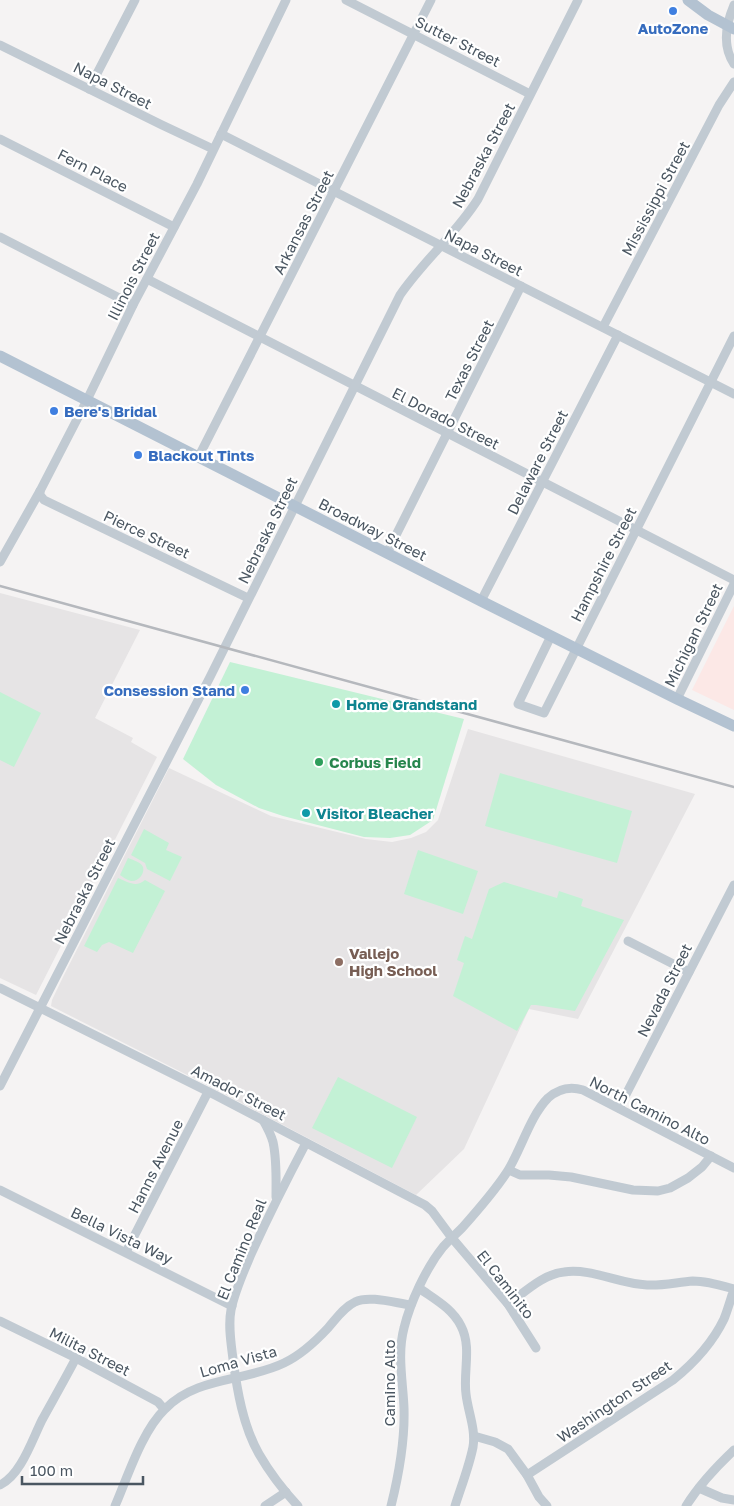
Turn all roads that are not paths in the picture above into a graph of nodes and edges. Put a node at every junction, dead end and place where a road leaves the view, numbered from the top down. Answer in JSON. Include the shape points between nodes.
{"nodes":[{"id":1,"x":135,"y":0,"type":"edge"},
{"id":2,"x":286,"y":0,"type":"edge"},
{"id":3,"x":346,"y":0,"type":"edge"},
{"id":4,"x":431,"y":0,"type":"edge"},
{"id":5,"x":578,"y":0,"type":"edge"},
{"id":6,"x":688,"y":0,"type":"edge"},
{"id":7,"x":734,"y":5,"type":"edge"},
{"id":8,"x":731,"y":27,"type":"edge"},
{"id":9,"x":414,"y":34,"type":"junction"},
{"id":10,"x":0,"y":45,"type":"edge"},
{"id":11,"x":734,"y":64,"type":"edge"},
{"id":12,"x":734,"y":82,"type":"edge"},
{"id":13,"x":90,"y":89,"type":"junction"},
{"id":14,"x":530,"y":94,"type":"junction"},
{"id":15,"x":222,"y":134,"type":"junction"},
{"id":16,"x":0,"y":139,"type":"edge"},
{"id":17,"x":213,"y":149,"type":"junction"},
{"id":18,"x":334,"y":191,"type":"junction"},
{"id":19,"x":174,"y":226,"type":"junction"},
{"id":20,"x":0,"y":237,"type":"edge"},
{"id":21,"x":440,"y":245,"type":"junction"},
{"id":22,"x":146,"y":279,"type":"junction"},
{"id":23,"x":521,"y":286,"type":"junction"},
{"id":24,"x":133,"y":304,"type":"junction"},
{"id":25,"x":602,"y":328,"type":"junction"},
{"id":26,"x":618,"y":335,"type":"junction"},
{"id":27,"x":734,"y":336,"type":"edge"},
{"id":28,"x":260,"y":337,"type":"junction"},
{"id":29,"x":0,"y":356,"type":"edge"},
{"id":30,"x":711,"y":382,"type":"junction"},
{"id":31,"x":354,"y":386,"type":"junction"},
{"id":32,"x":734,"y":394,"type":"edge"},
{"id":33,"x":87,"y":400,"type":"junction"},
{"id":34,"x":447,"y":433,"type":"junction"},
{"id":35,"x":199,"y":456,"type":"junction"},
{"id":36,"x":542,"y":482,"type":"junction"},
{"id":37,"x":40,"y":491,"type":"junction"},
{"id":38,"x":294,"y":505,"type":"junction"},
{"id":39,"x":636,"y":530,"type":"junction"},
{"id":40,"x":387,"y":553,"type":"junction"},
{"id":41,"x":0,"y":562,"type":"edge"},
{"id":42,"x":734,"y":580,"type":"edge"},
{"id":43,"x":734,"y":584,"type":"edge"},
{"id":44,"x":731,"y":596,"type":"edge"},
{"id":45,"x":248,"y":598,"type":"junction"},
{"id":46,"x":481,"y":601,"type":"junction"},
{"id":47,"x":551,"y":636,"type":"junction"},
{"id":48,"x":576,"y":648,"type":"junction"},
{"id":49,"x":677,"y":699,"type":"junction"},
{"id":50,"x":734,"y":726,"type":"edge"},
{"id":51,"x":734,"y":884,"type":"edge"},
{"id":52,"x":628,"y":941,"type":"dead end"},
{"id":53,"x":688,"y":972,"type":"junction"},
{"id":54,"x":0,"y":988,"type":"edge"},
{"id":55,"x":40,"y":1008,"type":"junction"},
{"id":56,"x":0,"y":1086,"type":"edge"},
{"id":57,"x":208,"y":1092,"type":"junction"},
{"id":58,"x":619,"y":1108,"type":"junction"},
{"id":59,"x":535,"y":1118,"type":"joint"},
{"id":60,"x":264,"y":1120,"type":"junction"},
{"id":61,"x":306,"y":1143,"type":"junction"},
{"id":62,"x":711,"y":1156,"type":"junction"},
{"id":63,"x":734,"y":1168,"type":"edge"},
{"id":64,"x":509,"y":1170,"type":"junction"},
{"id":65,"x":0,"y":1190,"type":"edge"},
{"id":66,"x":276,"y":1200,"type":"junction"},
{"id":67,"x":452,"y":1238,"type":"junction"},
{"id":68,"x":126,"y":1252,"type":"junction"},
{"id":69,"x":419,"y":1288,"type":"junction"},
{"id":70,"x":734,"y":1289,"type":"edge"},
{"id":71,"x":508,"y":1304,"type":"junction"},
{"id":72,"x":411,"y":1305,"type":"junction"},
{"id":73,"x":232,"y":1306,"type":"junction"},
{"id":74,"x":0,"y":1321,"type":"edge"},
{"id":75,"x":536,"y":1348,"type":"dead end"},
{"id":76,"x":76,"y":1358,"type":"junction"},
{"id":77,"x":236,"y":1378,"type":"junction"},
{"id":78,"x":164,"y":1409,"type":"junction"},
{"id":79,"x":474,"y":1436,"type":"junction"},
{"id":80,"x":734,"y":1450,"type":"edge"},
{"id":81,"x":527,"y":1475,"type":"junction"},
{"id":82,"x":0,"y":1485,"type":"edge"},
{"id":83,"x":699,"y":1488,"type":"junction"},
{"id":84,"x":286,"y":1492,"type":"junction"},
{"id":85,"x":734,"y":1500,"type":"edge"},
{"id":86,"x":115,"y":1506,"type":"edge"},
{"id":87,"x":265,"y":1506,"type":"edge"},
{"id":88,"x":298,"y":1506,"type":"edge"},
{"id":89,"x":391,"y":1506,"type":"edge"},
{"id":90,"x":455,"y":1506,"type":"edge"},
{"id":91,"x":547,"y":1506,"type":"edge"},
{"id":92,"x":686,"y":1506,"type":"edge"}],
"edges":[{"from":1,"to":13,"type":"street"},
{"from":2,"to":15,"type":"street","name":"Illinois Street"},
{"from":3,"to":9,"type":"street","name":"Sutter Street"},
{"from":4,"to":9,"type":"street","name":"Arkansas Street"},
{"from":5,"to":14,"type":"street","name":"Nebraska Street"},
{"from":6,"to":8,"type":"main road"},
{"from":7,"to":8,"type":"street"},
{"from":8,"to":11,"type":"street","via":[[726,44]]},
{"from":9,"to":14,"type":"street","name":"Sutter Street"},
{"from":9,"to":18,"type":"street","name":"Arkansas Street"},
{"from":10,"to":13,"type":"street","name":"Napa Street"},
{"from":12,"to":25,"type":"street","name":"Mississippi Street"},
{"from":13,"to":17,"type":"street","name":"Napa Street"},
{"from":14,"to":21,"type":"street","name":"Nebraska Street","via":[[478,199]]},
{"from":15,"to":17,"type":"street","name":"Illinois Street"},
{"from":15,"to":18,"type":"street","name":"Napa Street"},
{"from":16,"to":19,"type":"street","name":"Fern Place"},
{"from":17,"to":19,"type":"street","name":"Illinois Street"},
{"from":18,"to":21,"type":"street","name":"Napa Street"},
{"from":18,"to":28,"type":"street","name":"Arkansas Street"},
{"from":19,"to":22,"type":"street","name":"Illinois Street"},
{"from":20,"to":24,"type":"street"},
{"from":21,"to":23,"type":"street","name":"Napa Street"},
{"from":21,"to":31,"type":"street","name":"Nebraska Street","via":[[400,295]]},
{"from":22,"to":24,"type":"street","name":"Illinois Street"},
{"from":22,"to":28,"type":"street","name":"El Dorado Street"},
{"from":23,"to":25,"type":"street","name":"Napa Street"},
{"from":23,"to":34,"type":"street","name":"Texas Street"},
{"from":24,"to":33,"type":"street","name":"Illinois Street"},
{"from":25,"to":26,"type":"street","name":"Napa Street"},
{"from":26,"to":30,"type":"street","name":"Napa Street"},
{"from":26,"to":36,"type":"street","name":"Delaware Street"},
{"from":27,"to":30,"type":"street","name":"Hampshire Street"},
{"from":28,"to":31,"type":"street","name":"El Dorado Street"},
{"from":28,"to":35,"type":"street","name":"Arkansas Street"},
{"from":29,"to":33,"type":"main road","name":"Broadway Street"},
{"from":30,"to":32,"type":"street","name":"Napa Street"},
{"from":30,"to":39,"type":"street","name":"Hampshire Street"},
{"from":31,"to":34,"type":"street","name":"El Dorado Street"},
{"from":31,"to":38,"type":"street","name":"Nebraska Street"},
{"from":33,"to":35,"type":"main road","name":"Broadway Street"},
{"from":33,"to":37,"type":"street","name":"Illinois Street"},
{"from":34,"to":36,"type":"street","name":"El Dorado Street"},
{"from":34,"to":40,"type":"street","name":"Texas Street"},
{"from":35,"to":38,"type":"main road","name":"Broadway Street"},
{"from":36,"to":39,"type":"street","name":"El Dorado Street"},
{"from":36,"to":46,"type":"street","name":"Delaware Street"},
{"from":37,"to":41,"type":"street","name":"Illinois Street"},
{"from":37,"to":45,"type":"street","name":"Pierce Street","via":[[44,500]]},
{"from":38,"to":40,"type":"main road","name":"Broadway Street"},
{"from":38,"to":45,"type":"street","name":"Nebraska Street"},
{"from":39,"to":42,"type":"street","name":"El Dorado Street"},
{"from":39,"to":48,"type":"street","name":"Hampshire Street"},
{"from":40,"to":46,"type":"main road","name":"Broadway Street"},
{"from":43,"to":44,"type":"street","name":"Michigan Street"},
{"from":44,"to":49,"type":"street","name":"Michigan Street"},
{"from":45,"to":55,"type":"street","name":"Nebraska Street"},
{"from":46,"to":47,"type":"main road","name":"Broadway Street"},
{"from":47,"to":48,"type":"main road","name":"Broadway Street"},
{"from":47,"to":48,"type":"street","name":"Hampshire Street","via":[[518,704],[544,713]]},
{"from":48,"to":49,"type":"main road","name":"Broadway Street"},
{"from":49,"to":50,"type":"main road","name":"Broadway Street"},
{"from":51,"to":53,"type":"street","name":"Nevada Street"},
{"from":52,"to":53,"type":"street"},
{"from":53,"to":58,"type":"street","name":"Nevada Street"},
{"from":54,"to":55,"type":"street","name":"Amador Street"},
{"from":55,"to":56,"type":"street","name":"Nebraska Street"},
{"from":55,"to":57,"type":"street","name":"Amador Street"},
{"from":57,"to":60,"type":"street","name":"Amador Street"},
{"from":57,"to":68,"type":"street","name":"Hanns Avenue"},
{"from":58,"to":59,"type":"street","name":"North Camino Alto","via":[[590,1093],[569,1088],[548,1098]]},
{"from":58,"to":62,"type":"street","name":"North Camino Alto"},
{"from":59,"to":64,"type":"street","name":"Camino Alto"},
{"from":60,"to":61,"type":"street","name":"Amador Street"},
{"from":60,"to":66,"type":"street","via":[[275,1153]]},
{"from":61,"to":66,"type":"street","name":"El Camino Real"},
{"from":61,"to":67,"type":"street","name":"Amador Street","via":[[425,1205]]},
{"from":62,"to":63,"type":"street","name":"North Camino Alto"},
{"from":62,"to":64,"type":"street","via":[[688,1178],[658,1191],[633,1190],[572,1177],[523,1175]]},
{"from":64,"to":67,"type":"street","name":"Camino Alto"},
{"from":65,"to":68,"type":"street","name":"Bella Vista Way"},
{"from":66,"to":73,"type":"street","name":"El Camino Real"},
{"from":67,"to":69,"type":"street","name":"Camino Alto","via":[[442,1248]]},
{"from":67,"to":71,"type":"street","name":"El Caminito"},
{"from":68,"to":73,"type":"street","name":"Bella Vista Way"},
{"from":69,"to":72,"type":"street","name":"Camino Alto"},
{"from":69,"to":79,"type":"street","via":[[446,1307],[462,1327],[467,1344],[466,1394]]},
{"from":70,"to":71,"type":"street","via":[[711,1282],[648,1285],[591,1273],[565,1272],[553,1274]]},
{"from":70,"to":81,"type":"street","name":"Washington Street","via":[[713,1337],[685,1370]]},
{"from":71,"to":75,"type":"street","name":"El Caminito"},
{"from":72,"to":77,"type":"street","name":"Loma Vista","via":[[366,1298],[354,1302],[303,1352],[267,1370]]},
{"from":72,"to":89,"type":"street","name":"Camino Alto","via":[[401,1343],[403,1433]]},
{"from":73,"to":77,"type":"street","name":"El Camino Real","via":[[230,1339]]},
{"from":74,"to":76,"type":"street","name":"Milita Street"},
{"from":76,"to":78,"type":"street","name":"Milita Street","via":[[158,1402]]},
{"from":76,"to":82,"type":"street","via":[[20,1466]]},
{"from":77,"to":78,"type":"street","name":"Loma Vista","via":[[202,1385]]},
{"from":77,"to":84,"type":"street","name":"El Camino Real","via":[[246,1422],[258,1452]]},
{"from":78,"to":86,"type":"street","name":"Loma Vista","via":[[145,1437]]},
{"from":79,"to":81,"type":"street","via":[[508,1449]]},
{"from":79,"to":90,"type":"street"},
{"from":80,"to":83,"type":"street"},
{"from":81,"to":91,"type":"street"},
{"from":83,"to":85,"type":"street"},
{"from":83,"to":92,"type":"street"},
{"from":84,"to":87,"type":"street"},
{"from":84,"to":88,"type":"street","name":"El Camino Real"}]}
